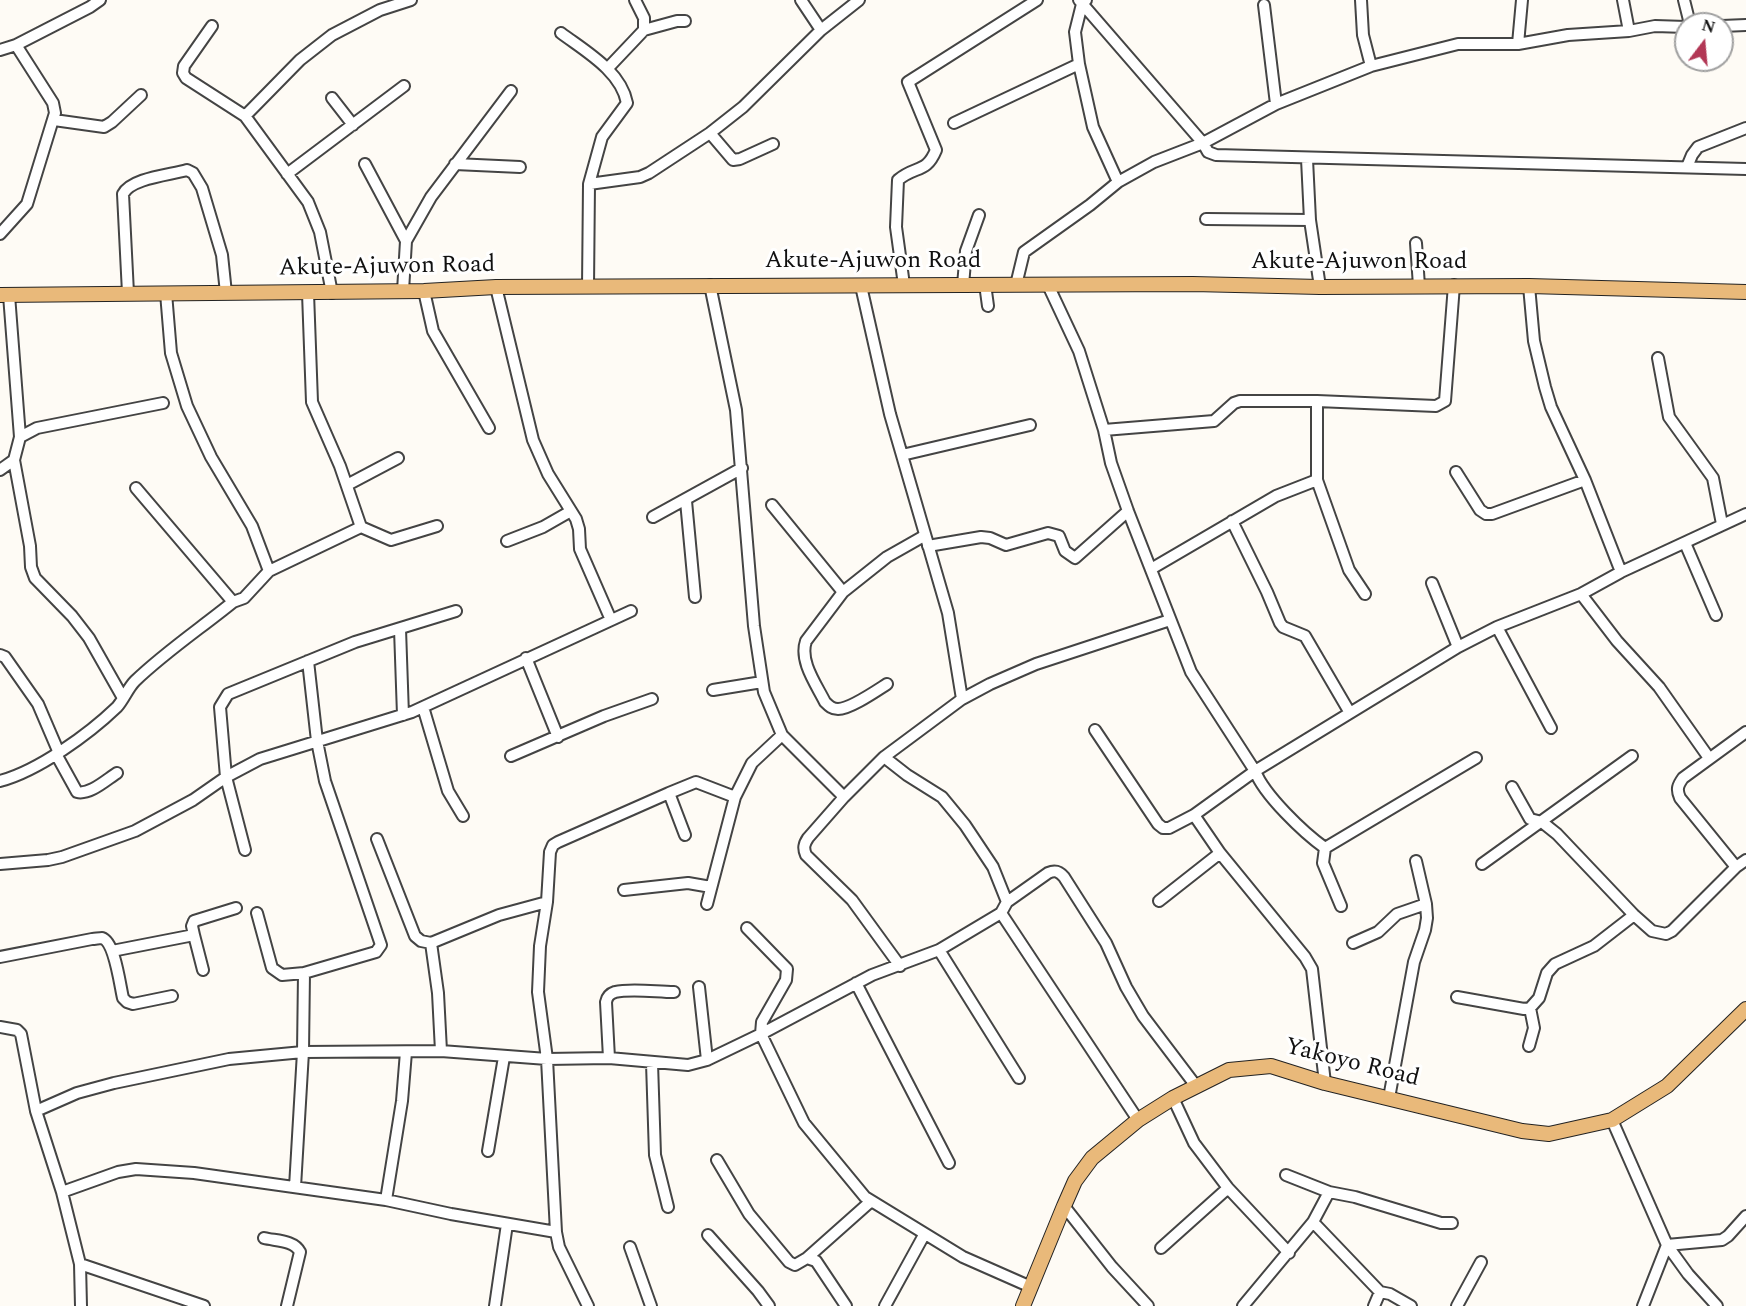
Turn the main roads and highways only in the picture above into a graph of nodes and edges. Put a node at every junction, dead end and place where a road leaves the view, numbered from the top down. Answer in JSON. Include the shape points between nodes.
{"nodes":[{"id":1,"x":1746,"y":292,"type":"edge"},
{"id":2,"x":5,"y":295,"type":"edge"},
{"id":3,"x":1746,"y":1009,"type":"edge"},
{"id":4,"x":1023,"y":1306,"type":"edge"}],
"edges":[{"from":1,"to":2,"type":"main road","name":"Akute-Ajuwon Road","via":[[1454,285],[985,284]]},
{"from":3,"to":4,"type":"main road","name":"Yakoyo Road","via":[[1667,1086],[1612,1120],[1549,1134],[1522,1131],[1325,1083],[1271,1066],[1229,1070],[1138,1120],[1092,1158],[1075,1181]]}]}
